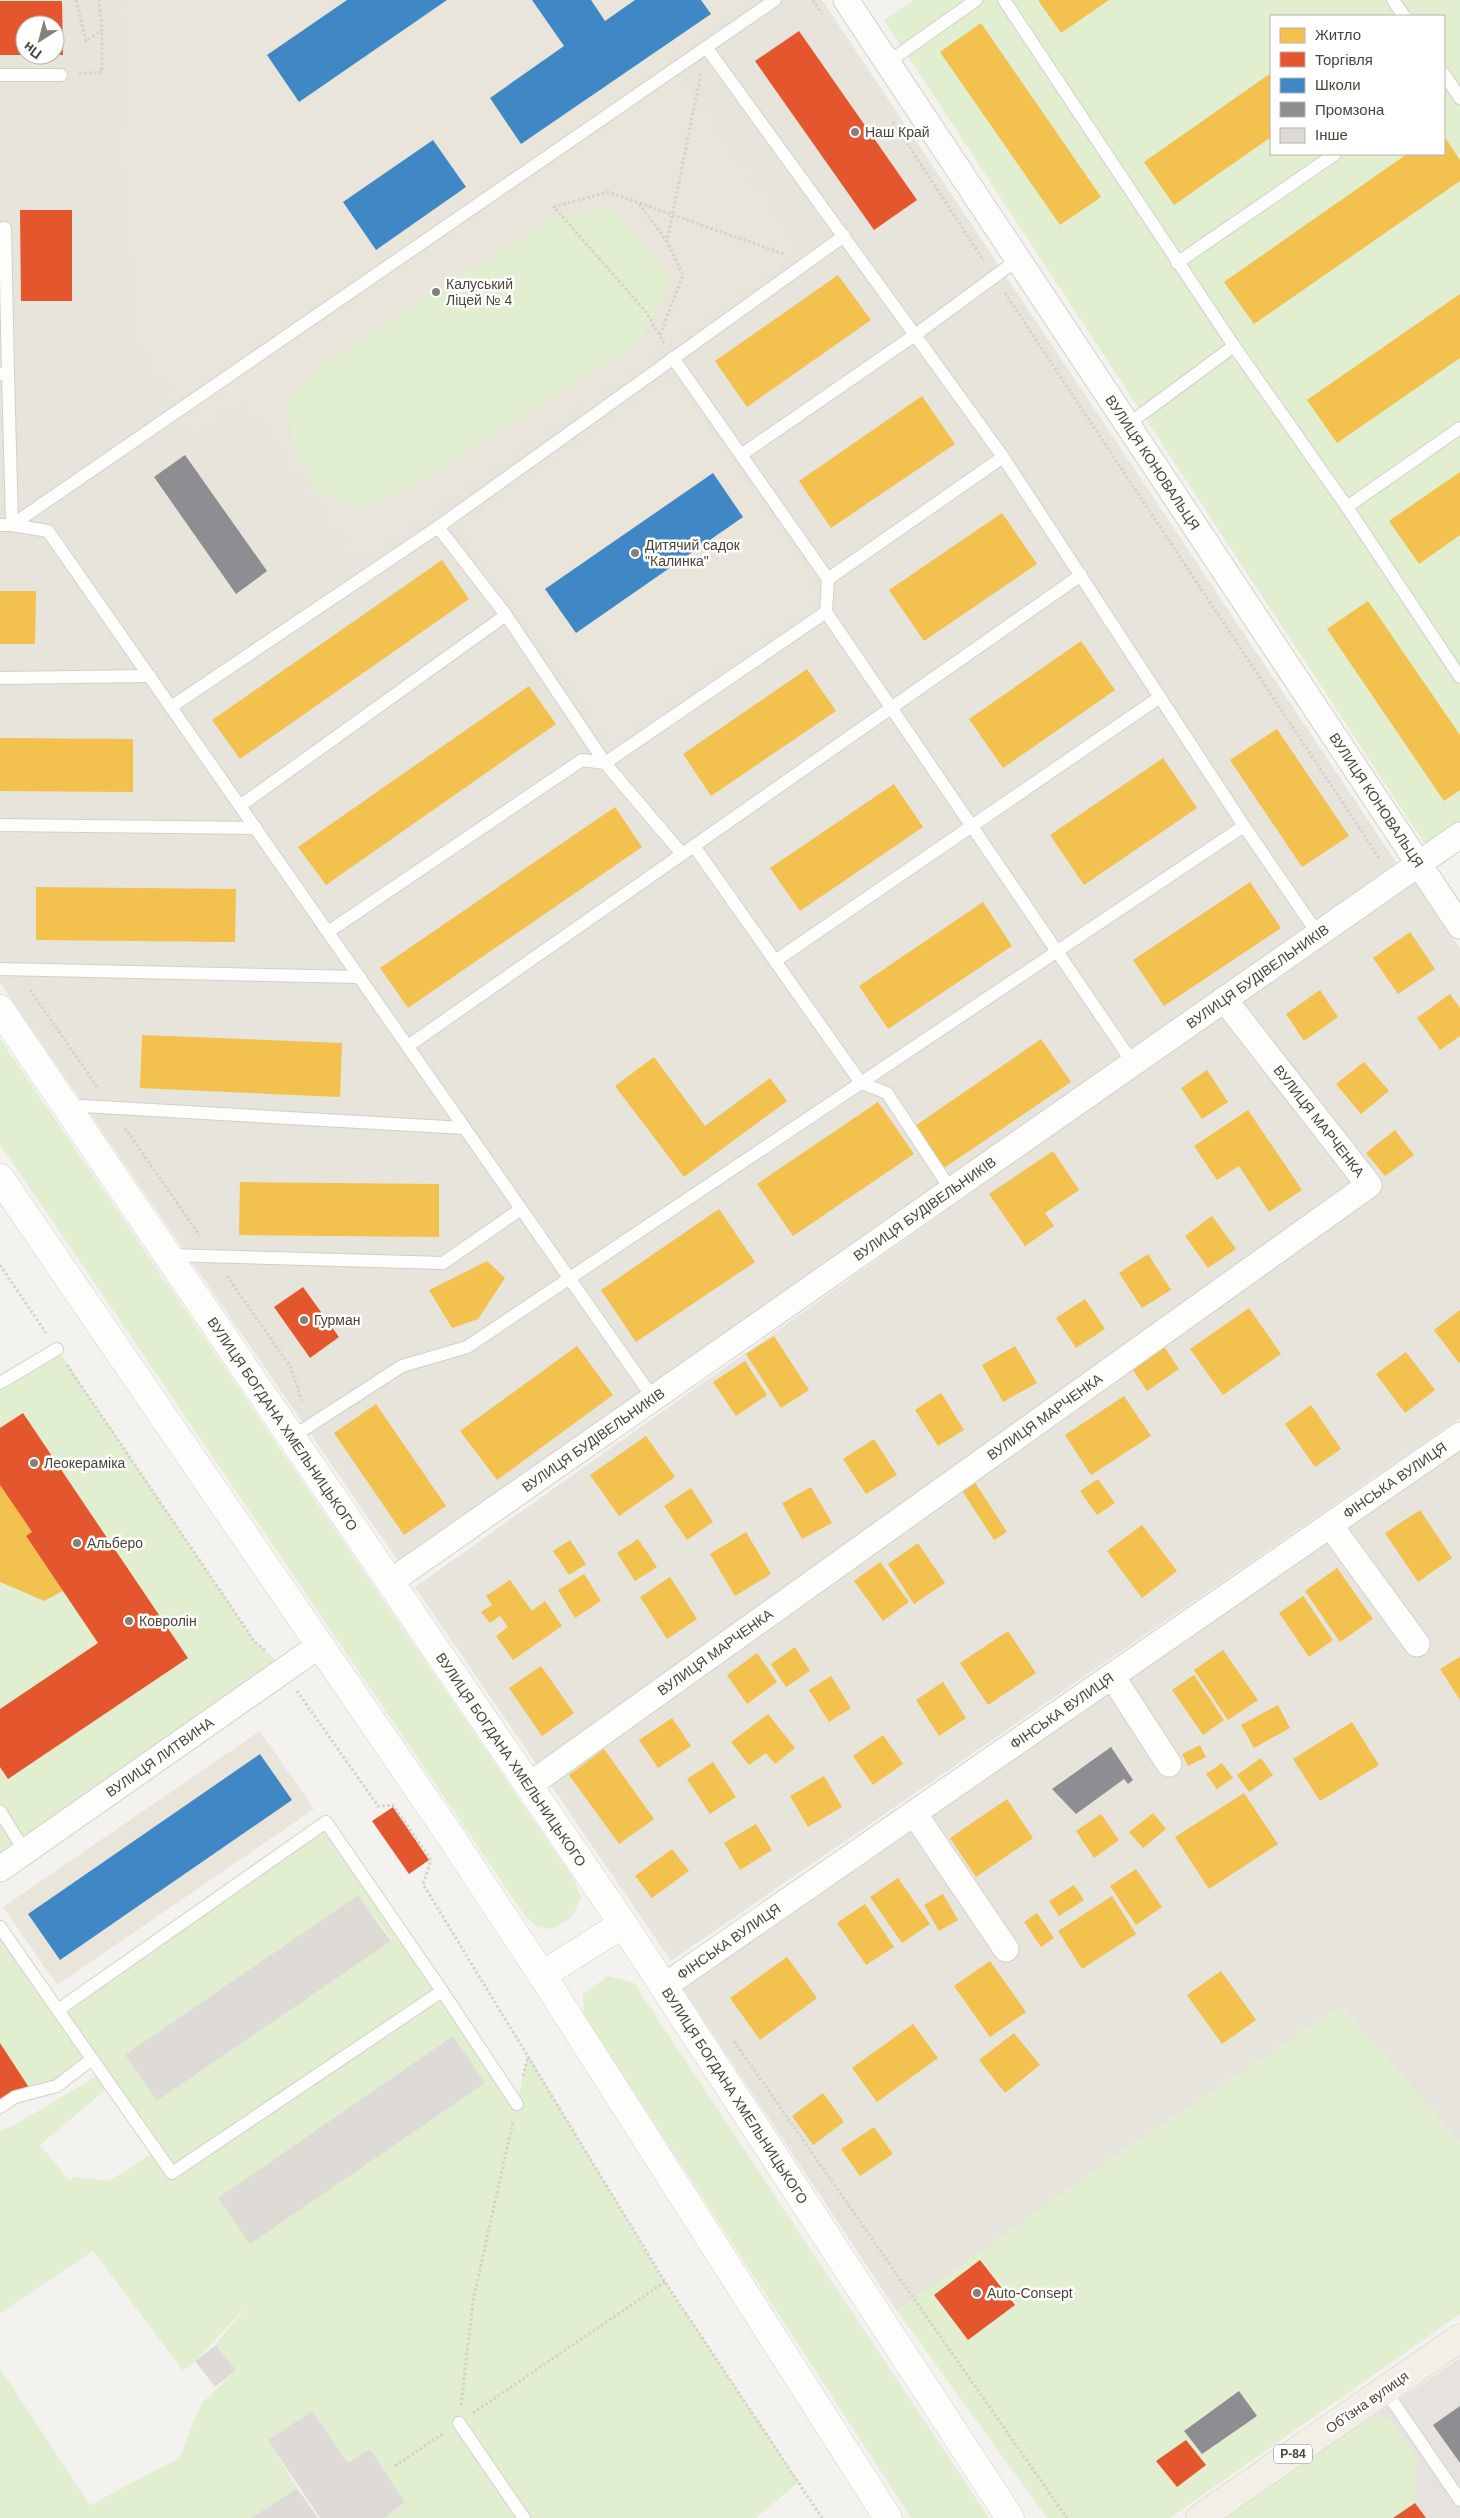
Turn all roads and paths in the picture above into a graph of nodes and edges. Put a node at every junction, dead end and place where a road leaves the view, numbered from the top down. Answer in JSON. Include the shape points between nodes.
{"nodes":[{"id":1,"x":76,"y":0,"type":"edge"},
{"id":2,"x":99,"y":0,"type":"edge"},
{"id":3,"x":775,"y":0,"type":"edge"},
{"id":4,"x":813,"y":0,"type":"edge"},
{"id":5,"x":846,"y":0,"type":"edge"},
{"id":6,"x":976,"y":0,"type":"edge"},
{"id":7,"x":1004,"y":0,"type":"edge"},
{"id":8,"x":1393,"y":0,"type":"edge"},
{"id":9,"x":1403,"y":15,"type":"edge"},
{"id":10,"x":824,"y":16,"type":"dead end"},
{"id":11,"x":102,"y":30,"type":"junction"},
{"id":12,"x":706,"y":47,"type":"junction"},
{"id":13,"x":887,"y":63,"type":"junction"},
{"id":14,"x":0,"y":75,"type":"edge"},
{"id":15,"x":60,"y":75,"type":"joint"},
{"id":16,"x":1445,"y":77,"type":"edge"},
{"id":17,"x":1460,"y":98,"type":"edge"},
{"id":18,"x":888,"y":114,"type":"dead end"},
{"id":19,"x":1334,"y":155,"type":"edge"},
{"id":20,"x":638,"y":203,"type":"junction"},
{"id":21,"x":673,"y":216,"type":"junction"},
{"id":22,"x":0,"y":229,"type":"edge"},
{"id":23,"x":844,"y":236,"type":"junction"},
{"id":24,"x":667,"y":241,"type":"junction"},
{"id":25,"x":1018,"y":260,"type":"junction"},
{"id":26,"x":808,"y":262,"type":"junction"},
{"id":27,"x":1177,"y":262,"type":"junction"},
{"id":28,"x":995,"y":277,"type":"junction"},
{"id":29,"x":660,"y":335,"type":"junction"},
{"id":30,"x":915,"y":335,"type":"junction"},
{"id":31,"x":1234,"y":346,"type":"junction"},
{"id":32,"x":674,"y":358,"type":"junction"},
{"id":33,"x":4,"y":373,"type":"edge"},
{"id":34,"x":1127,"y":425,"type":"junction"},
{"id":35,"x":1460,"y":428,"type":"edge"},
{"id":36,"x":741,"y":455,"type":"junction"},
{"id":37,"x":1003,"y":457,"type":"junction"},
{"id":38,"x":1347,"y":507,"type":"junction"},
{"id":39,"x":6,"y":525,"type":"edge"},
{"id":40,"x":438,"y":527,"type":"junction"},
{"id":41,"x":1080,"y":575,"type":"junction"},
{"id":42,"x":828,"y":579,"type":"junction"},
{"id":43,"x":826,"y":612,"type":"junction"},
{"id":44,"x":506,"y":615,"type":"junction"},
{"id":45,"x":150,"y":676,"type":"junction"},
{"id":46,"x":1460,"y":677,"type":"edge"},
{"id":47,"x":0,"y":678,"type":"edge"},
{"id":48,"x":1160,"y":697,"type":"junction"},
{"id":49,"x":171,"y":707,"type":"junction"},
{"id":50,"x":892,"y":707,"type":"junction"},
{"id":51,"x":605,"y":763,"type":"junction"},
{"id":52,"x":240,"y":806,"type":"junction"},
{"id":53,"x":0,"y":825,"type":"edge"},
{"id":54,"x":972,"y":825,"type":"junction"},
{"id":55,"x":1244,"y":826,"type":"junction"},
{"id":56,"x":256,"y":828,"type":"junction"},
{"id":57,"x":1460,"y":835,"type":"edge"},
{"id":58,"x":694,"y":846,"type":"junction"},
{"id":59,"x":682,"y":854,"type":"junction"},
{"id":60,"x":1417,"y":864,"type":"junction"},
{"id":61,"x":1395,"y":880,"type":"junction"},
{"id":62,"x":1460,"y":926,"type":"edge"},
{"id":63,"x":328,"y":932,"type":"junction"},
{"id":64,"x":1318,"y":934,"type":"junction"},
{"id":65,"x":1058,"y":951,"type":"junction"},
{"id":66,"x":775,"y":961,"type":"junction"},
{"id":67,"x":0,"y":969,"type":"edge"},
{"id":68,"x":16,"y":969,"type":"junction"},
{"id":69,"x":360,"y":977,"type":"junction"},
{"id":70,"x":1224,"y":999,"type":"junction"},
{"id":71,"x":0,"y":1009,"type":"edge"},
{"id":72,"x":408,"y":1046,"type":"junction"},
{"id":73,"x":1133,"y":1063,"type":"junction"},
{"id":74,"x":861,"y":1083,"type":"junction"},
{"id":75,"x":66,"y":1105,"type":"junction"},
{"id":76,"x":111,"y":1107,"type":"junction"},
{"id":77,"x":464,"y":1128,"type":"junction"},
{"id":78,"x":0,"y":1178,"type":"edge"},
{"id":79,"x":951,"y":1190,"type":"junction"},
{"id":80,"x":521,"y":1209,"type":"junction"},
{"id":81,"x":167,"y":1255,"type":"junction"},
{"id":82,"x":213,"y":1256,"type":"junction"},
{"id":83,"x":0,"y":1265,"type":"edge"},
{"id":84,"x":570,"y":1278,"type":"junction"},
{"id":85,"x":57,"y":1349,"type":"junction"},
{"id":86,"x":0,"y":1383,"type":"edge"},
{"id":87,"x":653,"y":1398,"type":"junction"},
{"id":88,"x":301,"y":1431,"type":"junction"},
{"id":89,"x":1460,"y":1435,"type":"edge"},
{"id":90,"x":1330,"y":1525,"type":"junction"},
{"id":91,"x":390,"y":1582,"type":"junction"},
{"id":92,"x":1417,"y":1644,"type":"dead end"},
{"id":93,"x":320,"y":1645,"type":"junction"},
{"id":94,"x":283,"y":1673,"type":"junction"},
{"id":95,"x":1112,"y":1676,"type":"junction"},
{"id":96,"x":1169,"y":1764,"type":"dead end"},
{"id":97,"x":528,"y":1786,"type":"junction"},
{"id":98,"x":0,"y":1812,"type":"edge"},
{"id":99,"x":914,"y":1813,"type":"junction"},
{"id":100,"x":25,"y":1852,"type":"junction"},
{"id":101,"x":0,"y":1869,"type":"edge"},
{"id":102,"x":622,"y":1924,"type":"junction"},
{"id":103,"x":0,"y":1927,"type":"edge"},
{"id":104,"x":1006,"y":1949,"type":"dead end"},
{"id":105,"x":542,"y":1975,"type":"junction"},
{"id":106,"x":663,"y":1987,"type":"junction"},
{"id":107,"x":442,"y":1991,"type":"junction"},
{"id":108,"x":58,"y":2010,"type":"junction"},
{"id":109,"x":528,"y":2055,"type":"junction"},
{"id":110,"x":92,"y":2059,"type":"junction"},
{"id":111,"x":517,"y":2104,"type":"junction"},
{"id":112,"x":0,"y":2107,"type":"edge"},
{"id":113,"x":665,"y":2282,"type":"junction"},
{"id":114,"x":1460,"y":2338,"type":"edge"},
{"id":115,"x":1385,"y":2390,"type":"junction"},
{"id":116,"x":459,"y":2423,"type":"junction"},
{"id":117,"x":395,"y":2466,"type":"dead end"},
{"id":118,"x":1460,"y":2500,"type":"edge"},
{"id":119,"x":524,"y":2518,"type":"edge"},
{"id":120,"x":822,"y":2518,"type":"edge"},
{"id":121,"x":888,"y":2518,"type":"edge"},
{"id":122,"x":1010,"y":2518,"type":"edge"},
{"id":123,"x":1200,"y":2518,"type":"edge"}],
"edges":[{"from":1,"to":11,"type":"path","via":[[86,41]]},
{"from":2,"to":11,"type":"path"},
{"from":3,"to":12,"type":"lane"},
{"from":4,"to":10,"type":"path"},
{"from":5,"to":13,"type":"street","name":"ВУЛИЦЯ КОНОВАЛЬЦЯ"},
{"from":6,"to":13,"type":"lane"},
{"from":7,"to":27,"type":"lane"},
{"from":8,"to":9,"type":"lane"},
{"from":11,"to":15,"type":"path","via":[[102,72]]},
{"from":12,"to":21,"type":"path"},
{"from":12,"to":23,"type":"lane"},
{"from":12,"to":39,"type":"lane"},
{"from":13,"to":25,"type":"street","name":"ВУЛИЦЯ КОНОВАЛЬЦЯ"},
{"from":14,"to":15,"type":"lane"},
{"from":16,"to":17,"type":"lane"},
{"from":18,"to":28,"type":"path"},
{"from":19,"to":27,"type":"lane"},
{"from":20,"to":21,"type":"path"},
{"from":20,"to":24,"type":"path"},
{"from":20,"to":29,"type":"path","via":[[608,192],[554,207],[646,312]]},
{"from":21,"to":24,"type":"path"},
{"from":21,"to":26,"type":"path"},
{"from":22,"to":33,"type":"lane","via":[[5,228]]},
{"from":23,"to":26,"type":"lane"},
{"from":23,"to":30,"type":"lane"},
{"from":24,"to":29,"type":"path","via":[[683,275]]},
{"from":25,"to":28,"type":"lane"},
{"from":25,"to":34,"type":"street","name":"ВУЛИЦЯ КОНОВАЛЬЦЯ"},
{"from":26,"to":32,"type":"lane"},
{"from":27,"to":31,"type":"lane"},
{"from":28,"to":30,"type":"lane"},
{"from":28,"to":61,"type":"path"},
{"from":29,"to":32,"type":"path"},
{"from":30,"to":36,"type":"lane"},
{"from":30,"to":37,"type":"lane"},
{"from":31,"to":34,"type":"lane"},
{"from":31,"to":38,"type":"lane"},
{"from":32,"to":36,"type":"lane"},
{"from":32,"to":40,"type":"lane"},
{"from":33,"to":39,"type":"lane"},
{"from":34,"to":60,"type":"street","name":"ВУЛИЦЯ КОНОВАЛЬЦЯ"},
{"from":35,"to":38,"type":"lane"},
{"from":36,"to":42,"type":"lane"},
{"from":37,"to":41,"type":"lane"},
{"from":37,"to":42,"type":"lane"},
{"from":38,"to":46,"type":"lane"},
{"from":39,"to":45,"type":"lane","via":[[48,530]]},
{"from":40,"to":44,"type":"lane"},
{"from":40,"to":49,"type":"lane"},
{"from":41,"to":48,"type":"lane"},
{"from":41,"to":50,"type":"lane"},
{"from":42,"to":43,"type":"lane"},
{"from":43,"to":50,"type":"lane"},
{"from":43,"to":51,"type":"lane"},
{"from":44,"to":51,"type":"lane"},
{"from":44,"to":52,"type":"lane"},
{"from":45,"to":47,"type":"lane"},
{"from":45,"to":49,"type":"lane"},
{"from":48,"to":54,"type":"lane"},
{"from":48,"to":55,"type":"lane"},
{"from":49,"to":52,"type":"lane"},
{"from":50,"to":54,"type":"lane"},
{"from":50,"to":58,"type":"lane"},
{"from":51,"to":59,"type":"lane"},
{"from":51,"to":63,"type":"lane","via":[[582,760]]},
{"from":52,"to":56,"type":"lane"},
{"from":53,"to":56,"type":"lane"},
{"from":54,"to":65,"type":"lane"},
{"from":54,"to":66,"type":"lane"},
{"from":55,"to":64,"type":"lane"},
{"from":55,"to":65,"type":"lane"},
{"from":56,"to":63,"type":"lane"},
{"from":57,"to":60,"type":"street","name":"ВУЛИЦЯ БУДІВЕЛЬНИКІВ"},
{"from":58,"to":59,"type":"lane"},
{"from":58,"to":66,"type":"lane"},
{"from":59,"to":72,"type":"lane"},
{"from":60,"to":61,"type":"street","name":"ВУЛИЦЯ БУДІВЕЛЬНИКІВ"},
{"from":60,"to":62,"type":"street","name":"ВУЛИЦЯ КОНОВАЛЬЦЯ"},
{"from":61,"to":64,"type":"street","name":"ВУЛИЦЯ БУДІВЕЛЬНИКІВ"},
{"from":63,"to":69,"type":"lane"},
{"from":64,"to":70,"type":"street","name":"ВУЛИЦЯ БУДІВЕЛЬНИКІВ"},
{"from":65,"to":73,"type":"lane"},
{"from":65,"to":74,"type":"lane"},
{"from":66,"to":74,"type":"lane"},
{"from":67,"to":68,"type":"lane"},
{"from":68,"to":69,"type":"lane"},
{"from":68,"to":76,"type":"path"},
{"from":69,"to":72,"type":"lane"},
{"from":70,"to":73,"type":"street","name":"ВУЛИЦЯ БУДІВЕЛЬНИКІВ"},
{"from":70,"to":97,"type":"street","name":"ВУЛИЦЯ МАРЧЕНКА","via":[[1369,1185]]},
{"from":71,"to":75,"type":"street","name":"ВУЛИЦЯ БОГДАНА ХМЕЛЬНИЦЬКОГО"},
{"from":72,"to":77,"type":"lane"},
{"from":73,"to":79,"type":"street","name":"ВУЛИЦЯ БУДІВЕЛЬНИКІВ"},
{"from":74,"to":79,"type":"lane","via":[[886,1093]]},
{"from":74,"to":84,"type":"lane"},
{"from":75,"to":76,"type":"lane"},
{"from":75,"to":81,"type":"street","name":"ВУЛИЦЯ БОГДАНА ХМЕЛЬНИЦЬКОГО"},
{"from":76,"to":77,"type":"lane"},
{"from":76,"to":82,"type":"path"},
{"from":77,"to":80,"type":"lane"},
{"from":78,"to":93,"type":"street"},
{"from":79,"to":87,"type":"street","name":"ВУЛИЦЯ БУДІВЕЛЬНИКІВ"},
{"from":80,"to":82,"type":"lane","via":[[443,1263]]},
{"from":80,"to":84,"type":"lane"},
{"from":81,"to":82,"type":"lane"},
{"from":81,"to":88,"type":"street","name":"ВУЛИЦЯ БОГДАНА ХМЕЛЬНИЦЬКОГО"},
{"from":82,"to":88,"type":"path","via":[[290,1366]]},
{"from":83,"to":85,"type":"path"},
{"from":84,"to":87,"type":"lane"},
{"from":84,"to":88,"type":"lane","via":[[467,1347],[402,1366]]},
{"from":85,"to":86,"type":"lane"},
{"from":85,"to":94,"type":"path","via":[[254,1642],[272,1656]]},
{"from":87,"to":91,"type":"street","name":"ВУЛИЦЯ БУДІВЕЛЬНИКІВ"},
{"from":88,"to":91,"type":"street","name":"ВУЛИЦЯ БОГДАНА ХМЕЛЬНИЦЬКОГО"},
{"from":89,"to":90,"type":"street","name":"ФІНСЬКА ВУЛИЦЯ"},
{"from":90,"to":92,"type":"street"},
{"from":90,"to":95,"type":"street","name":"ФІНСЬКА ВУЛИЦЯ"},
{"from":91,"to":97,"type":"street","name":"ВУЛИЦЯ БОГДАНА ХМЕЛЬНИЦЬКОГО"},
{"from":93,"to":94,"type":"street","name":"ВУЛИЦЯ ЛИТВИНА"},
{"from":93,"to":105,"type":"street"},
{"from":94,"to":100,"type":"street","name":"ВУЛИЦЯ ЛИТВИНА"},
{"from":94,"to":109,"type":"path","via":[[378,1806],[393,1805],[431,1860],[423,1884]]},
{"from":95,"to":96,"type":"street"},
{"from":95,"to":99,"type":"street","name":"ФІНСЬКА ВУЛИЦЯ"},
{"from":97,"to":102,"type":"street","name":"ВУЛИЦЯ БОГДАНА ХМЕЛЬНИЦЬКОГО"},
{"from":98,"to":100,"type":"lane"},
{"from":99,"to":104,"type":"street"},
{"from":99,"to":106,"type":"street","name":"ФІНСЬКА ВУЛИЦЯ"},
{"from":100,"to":101,"type":"street","name":"ВУЛИЦЯ ЛИТВИНА"},
{"from":102,"to":105,"type":"street"},
{"from":102,"to":106,"type":"street","name":"ВУЛИЦЯ БОГДАНА ХМЕЛЬНИЦЬКОГО"},
{"from":103,"to":108,"type":"lane"},
{"from":105,"to":121,"type":"street"},
{"from":106,"to":122,"type":"street","name":"ВУЛИЦЯ БОГДАНА ХМЕЛЬНИЦЬКОГО"},
{"from":107,"to":108,"type":"lane","via":[[326,1822]]},
{"from":107,"to":110,"type":"lane","via":[[172,2173]]},
{"from":107,"to":111,"type":"lane"},
{"from":108,"to":110,"type":"lane"},
{"from":109,"to":111,"type":"path"},
{"from":109,"to":113,"type":"path"},
{"from":110,"to":112,"type":"lane","via":[[56,2086],[15,2098]]},
{"from":111,"to":116,"type":"path","via":[[472,2302]]},
{"from":113,"to":116,"type":"path"},
{"from":113,"to":120,"type":"path"},
{"from":114,"to":115,"type":"main road","name":"Обʼїзна вулиця","number":"Р-84"},
{"from":115,"to":118,"type":"lane"},
{"from":115,"to":123,"type":"main road","name":"Обʼїзна вулиця","number":"Р-84"},
{"from":116,"to":117,"type":"path"},
{"from":116,"to":119,"type":"lane"}]}
